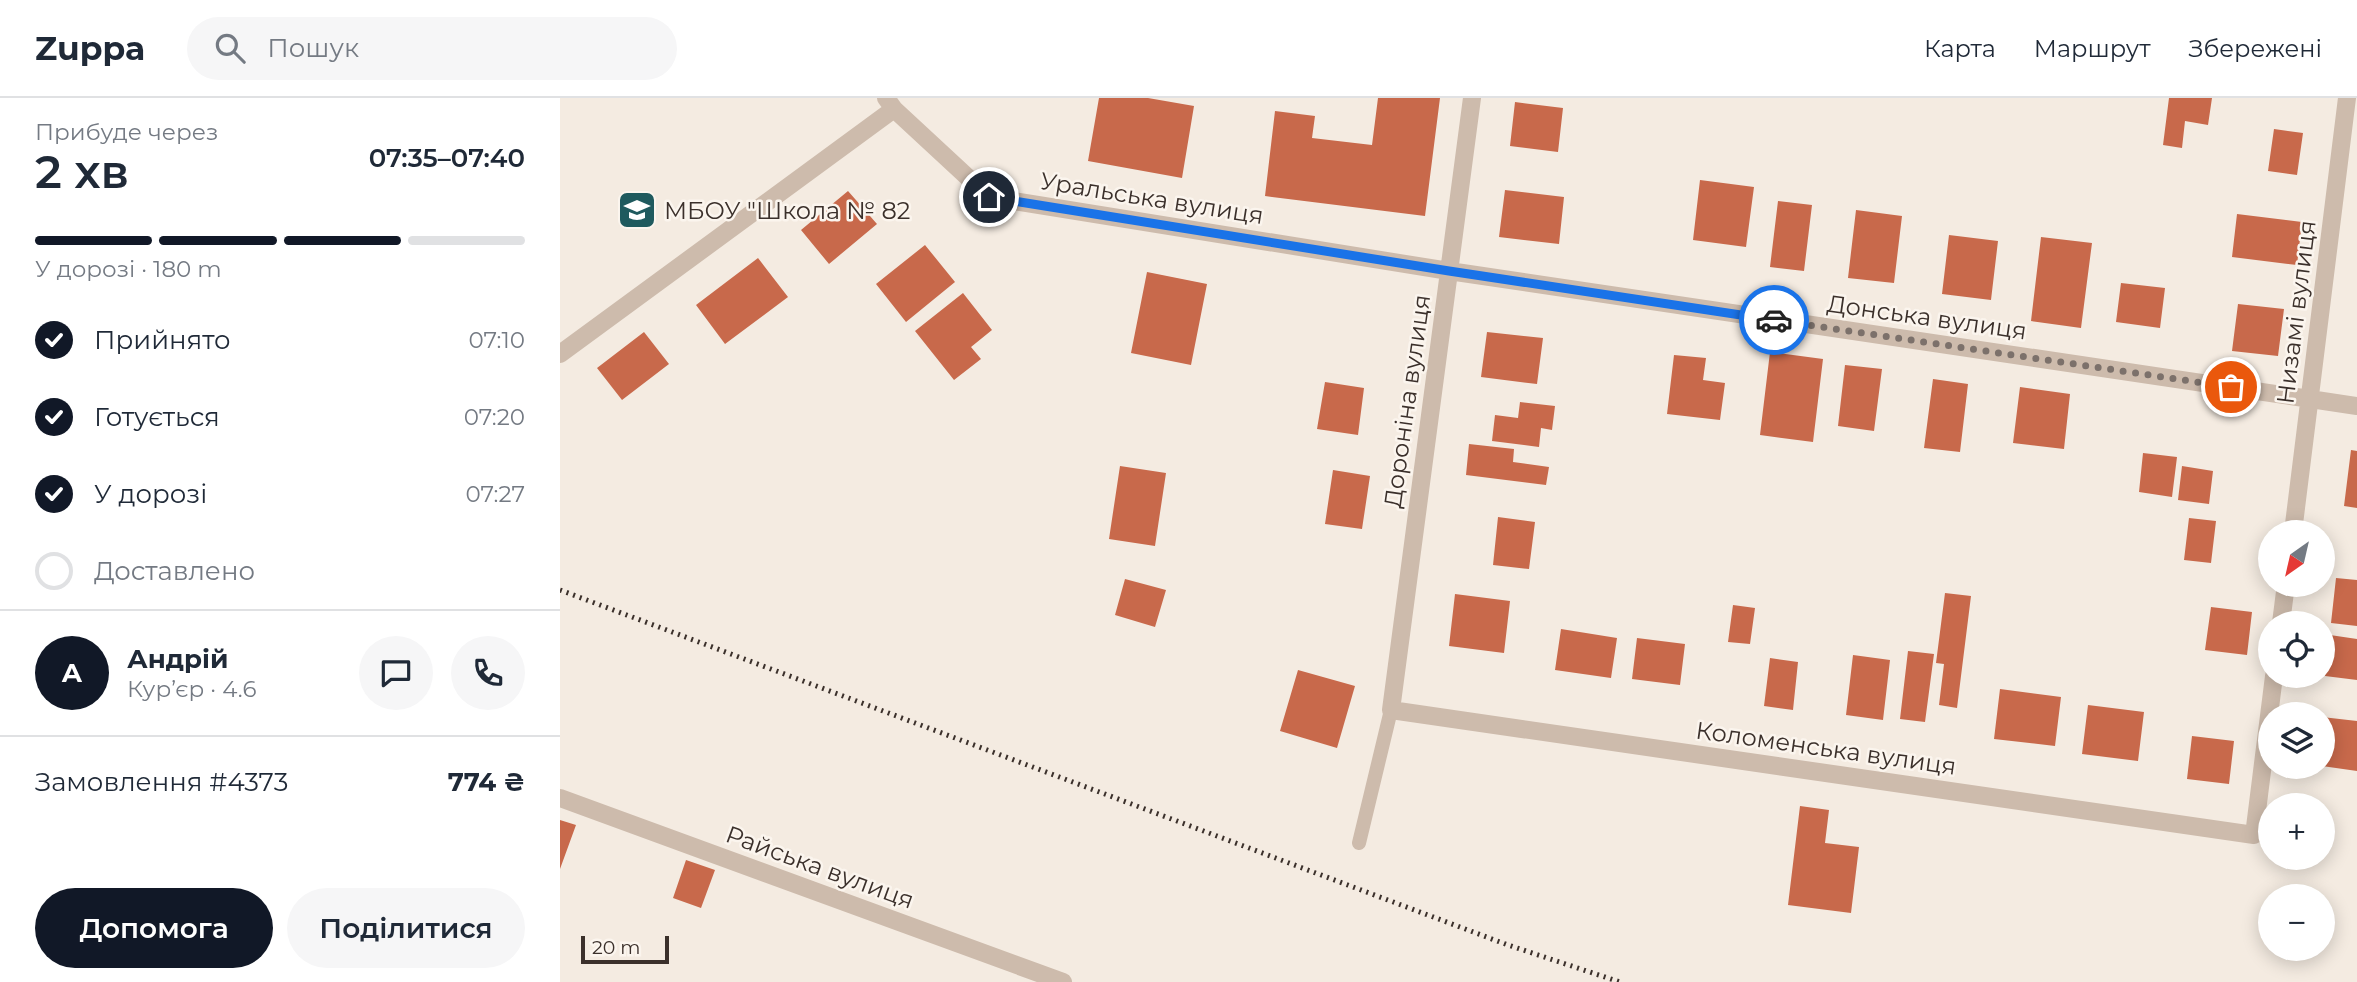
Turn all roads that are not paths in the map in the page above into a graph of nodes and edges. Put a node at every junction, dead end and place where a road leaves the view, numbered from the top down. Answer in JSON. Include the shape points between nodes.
{"nodes":[{"id":1,"x":1472,"y":98,"type":"edge"},
{"id":2,"x":2347,"y":98,"type":"edge"},
{"id":3,"x":890,"y":104,"type":"edge"},
{"id":4,"x":1449,"y":271,"type":"junction"},
{"id":5,"x":560,"y":355,"type":"edge"},
{"id":6,"x":2310,"y":398,"type":"junction"},
{"id":7,"x":2357,"y":406,"type":"edge"},
{"id":8,"x":2295,"y":520,"type":"edge"},
{"id":9,"x":2272,"y":688,"type":"edge"},
{"id":10,"x":1391,"y":710,"type":"junction"},
{"id":11,"x":560,"y":798,"type":"edge"},
{"id":12,"x":1359,"y":844,"type":"dead end"},
{"id":13,"x":1063,"y":982,"type":"edge"}],
"edges":[{"from":1,"to":4,"type":"street","name":"Дороніна вулиця"},
{"from":2,"to":6,"type":"street","name":"Низамі вулиця"},
{"from":3,"to":4,"type":"street","name":"Уральська вулиця","via":[[989,197]]},
{"from":3,"to":5,"type":"street"},
{"from":4,"to":6,"type":"street","name":"Донська вулиця"},
{"from":4,"to":10,"type":"street","name":"Дороніна вулиця"},
{"from":6,"to":7,"type":"street","name":"Донська вулиця"},
{"from":6,"to":8,"type":"street","name":"Низамі вулиця"},
{"from":9,"to":10,"type":"street","name":"Коломенська вулиця","via":[[2254,835]]},
{"from":10,"to":12,"type":"lane"},
{"from":11,"to":13,"type":"street","name":"Райська вулиця"}]}
